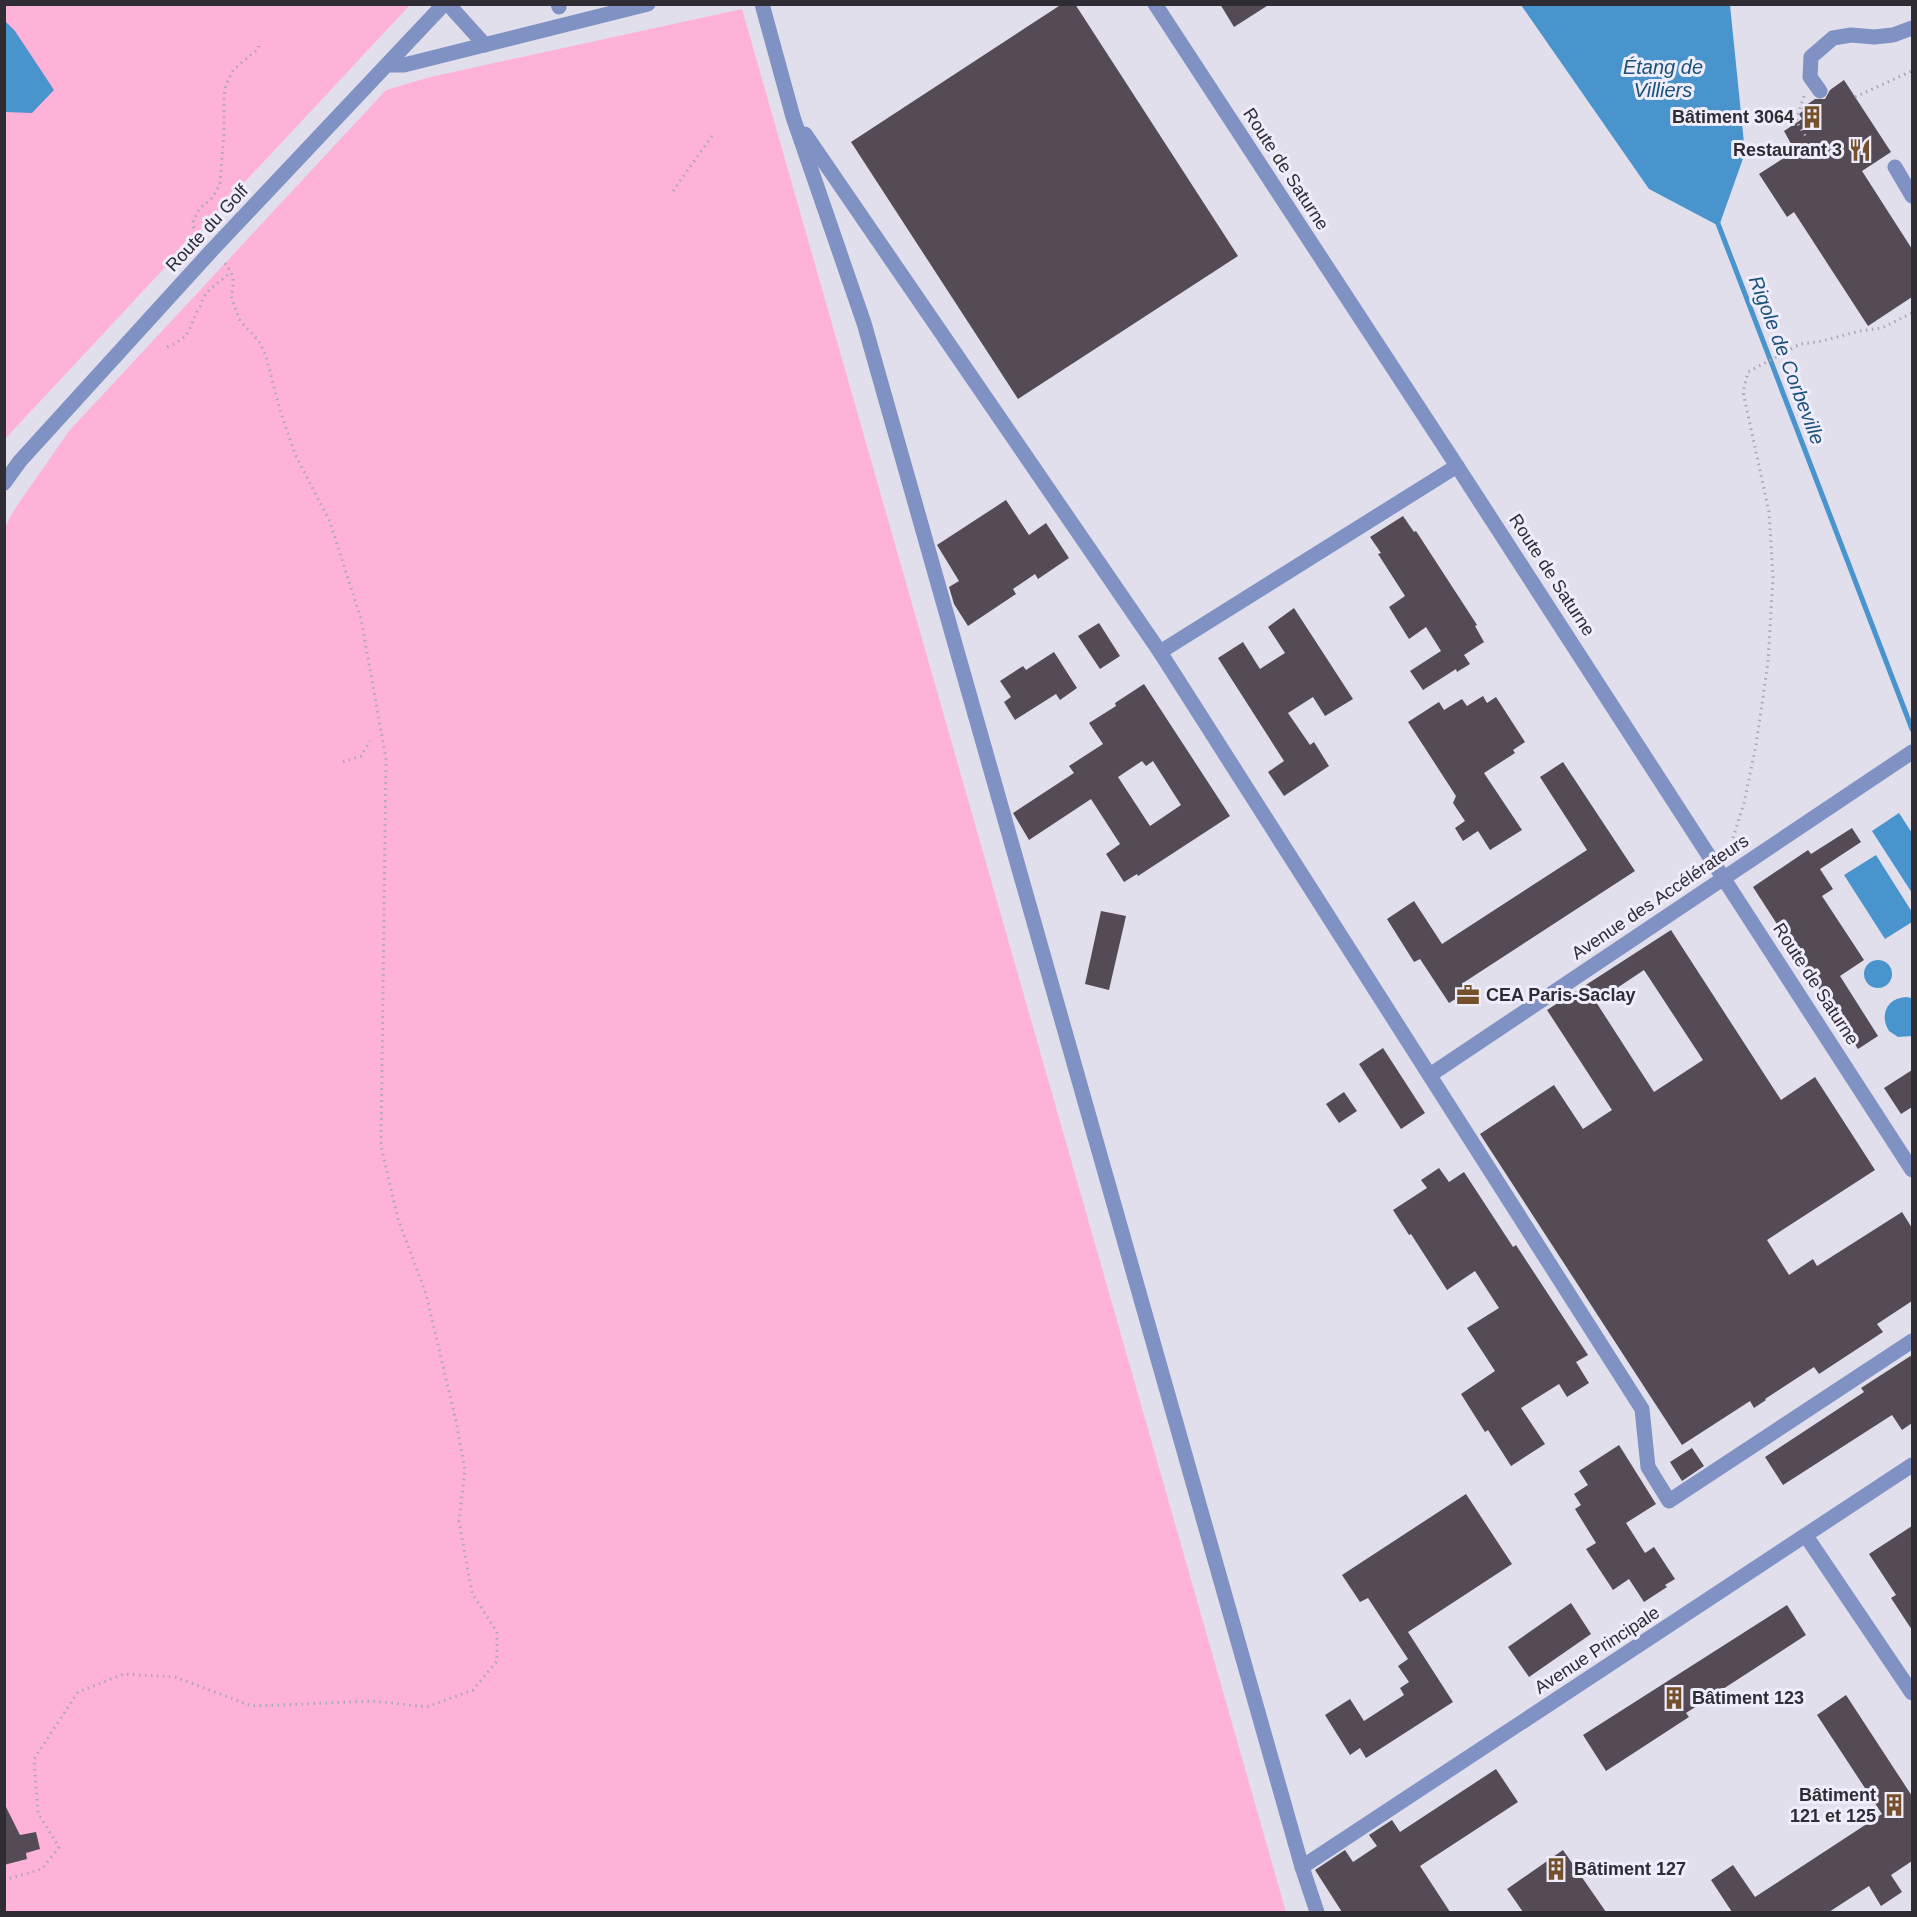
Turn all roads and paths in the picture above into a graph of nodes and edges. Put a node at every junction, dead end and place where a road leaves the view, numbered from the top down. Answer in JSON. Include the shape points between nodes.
{"nodes":[{"id":1,"x":446,"y":4,"type":"edge"},
{"id":2,"x":648,"y":4,"type":"edge"},
{"id":3,"x":762,"y":4,"type":"edge"},
{"id":4,"x":1155,"y":4,"type":"edge"},
{"id":5,"x":1912,"y":28,"type":"edge"},
{"id":6,"x":260,"y":41,"type":"dead end"},
{"id":7,"x":484,"y":45,"type":"junction"},
{"id":8,"x":388,"y":65,"type":"junction"},
{"id":9,"x":1912,"y":71,"type":"edge"},
{"id":10,"x":1820,"y":91,"type":"dead end"},
{"id":11,"x":1804,"y":94,"type":"dead end"},
{"id":12,"x":1855,"y":97,"type":"dead end"},
{"id":13,"x":793,"y":117,"type":"junction"},
{"id":14,"x":712,"y":136,"type":"dead end"},
{"id":15,"x":1807,"y":138,"type":"dead end"},
{"id":16,"x":1895,"y":167,"type":"dead end"},
{"id":17,"x":673,"y":192,"type":"dead end"},
{"id":18,"x":1912,"y":196,"type":"edge"},
{"id":19,"x":213,"y":249,"type":"junction"},
{"id":20,"x":231,"y":272,"type":"junction"},
{"id":21,"x":1912,"y":313,"type":"edge"},
{"id":22,"x":167,"y":347,"type":"dead end"},
{"id":23,"x":1457,"y":466,"type":"junction"},
{"id":24,"x":4,"y":483,"type":"edge"},
{"id":25,"x":1160,"y":652,"type":"junction"},
{"id":26,"x":370,"y":741,"type":"dead end"},
{"id":27,"x":1912,"y":752,"type":"edge"},
{"id":28,"x":343,"y":762,"type":"dead end"},
{"id":29,"x":1733,"y":838,"type":"dead end"},
{"id":30,"x":1724,"y":877,"type":"junction"},
{"id":31,"x":1430,"y":1075,"type":"junction"},
{"id":32,"x":1912,"y":1170,"type":"edge"},
{"id":33,"x":1912,"y":1341,"type":"edge"},
{"id":34,"x":1912,"y":1465,"type":"edge"},
{"id":35,"x":1806,"y":1536,"type":"junction"},
{"id":36,"x":1912,"y":1693,"type":"edge"},
{"id":37,"x":1302,"y":1867,"type":"junction"},
{"id":38,"x":4,"y":1880,"type":"edge"},
{"id":39,"x":1317,"y":1912,"type":"edge"}],
"edges":[{"from":1,"to":7,"type":"street"},
{"from":1,"to":8,"type":"street","name":"Route du Golf"},
{"from":2,"to":7,"type":"street"},
{"from":3,"to":13,"type":"street"},
{"from":4,"to":23,"type":"street","name":"Route de Saturne"},
{"from":5,"to":10,"type":"street","via":[[1893,35],[1833,38],[1811,57],[1810,77]]},
{"from":6,"to":19,"type":"path","via":[[258,49],[234,69],[226,84],[220,184],[194,215],[194,228]]},
{"from":7,"to":8,"type":"street","via":[[404,65]]},
{"from":8,"to":19,"type":"street","name":"Route du Golf"},
{"from":9,"to":12,"type":"path"},
{"from":11,"to":15,"type":"path","via":[[1796,121]]},
{"from":13,"to":25,"type":"street"},
{"from":13,"to":37,"type":"street","via":[[864,323]]},
{"from":14,"to":17,"type":"path"},
{"from":16,"to":18,"type":"street"},
{"from":19,"to":20,"type":"path"},
{"from":19,"to":24,"type":"street","name":"Route du Golf"},
{"from":20,"to":22,"type":"path","via":[[203,297],[186,337]]},
{"from":20,"to":38,"type":"path","via":[[231,296],[240,321],[259,341],[266,356],[295,454],[330,522],[361,619],[386,759],[381,1146],[398,1219],[426,1294],[456,1421],[465,1470],[459,1521],[472,1593],[497,1632],[497,1660],[472,1690],[427,1707],[373,1701],[252,1706],[175,1677],[124,1674],[78,1692],[34,1759],[38,1813],[59,1848],[42,1869]]},
{"from":21,"to":29,"type":"path","via":[[1882,328],[1800,344],[1748,372],[1743,392],[1770,512],[1773,577],[1768,662],[1756,745]]},
{"from":23,"to":25,"type":"street"},
{"from":23,"to":30,"type":"street","name":"Route de Saturne"},
{"from":25,"to":31,"type":"street"},
{"from":26,"to":28,"type":"path","via":[[361,756]]},
{"from":27,"to":30,"type":"street","name":"Avenue des Accélérateurs"},
{"from":30,"to":31,"type":"street","name":"Avenue des Accélérateurs"},
{"from":30,"to":32,"type":"street","name":"Route de Saturne"},
{"from":31,"to":33,"type":"street","via":[[1642,1409],[1648,1467],[1670,1501]]},
{"from":34,"to":35,"type":"street","name":"Avenue Principale"},
{"from":35,"to":36,"type":"street"},
{"from":35,"to":37,"type":"street","name":"Avenue Principale"},
{"from":37,"to":39,"type":"street"}]}
